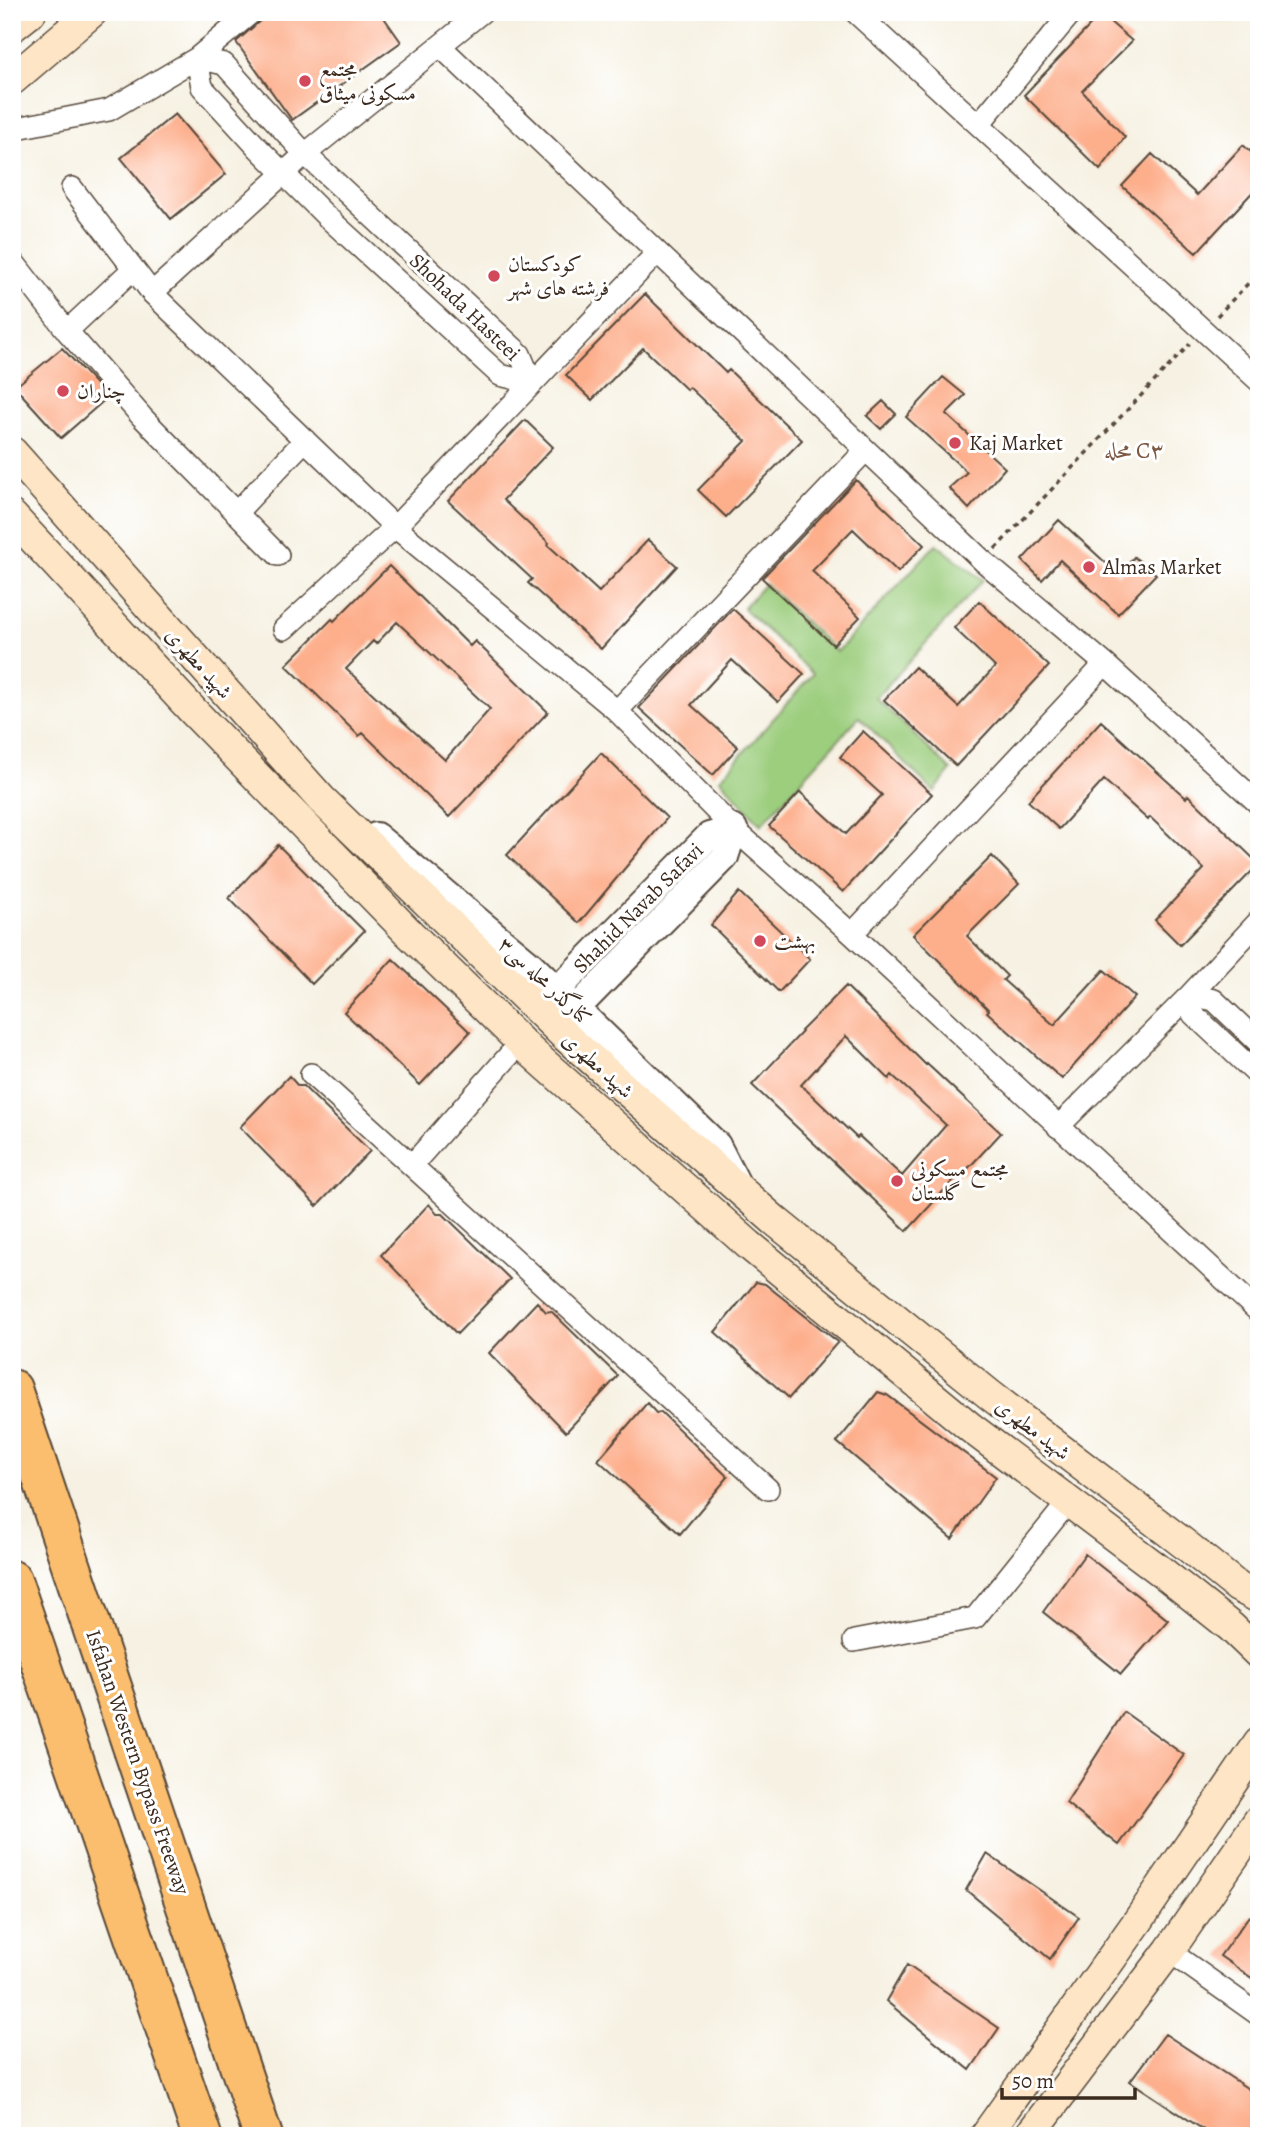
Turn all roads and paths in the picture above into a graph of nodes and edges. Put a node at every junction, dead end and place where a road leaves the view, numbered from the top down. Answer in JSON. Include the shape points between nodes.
{"nodes":[{"id":1,"x":30,"y":12,"type":"edge"},
{"id":2,"x":92,"y":12,"type":"edge"},
{"id":3,"x":252,"y":12,"type":"edge"},
{"id":4,"x":482,"y":12,"type":"edge"},
{"id":5,"x":855,"y":12,"type":"edge"},
{"id":6,"x":1072,"y":12,"type":"edge"},
{"id":7,"x":12,"y":27,"type":"edge"},
{"id":8,"x":440,"y":46,"type":"junction"},
{"id":9,"x":197,"y":58,"type":"junction"},
{"id":10,"x":12,"y":80,"type":"edge"},
{"id":11,"x":979,"y":124,"type":"junction"},
{"id":12,"x":12,"y":129,"type":"edge"},
{"id":13,"x":305,"y":154,"type":"junction"},
{"id":14,"x":284,"y":173,"type":"junction"},
{"id":15,"x":72,"y":188,"type":"dead end"},
{"id":16,"x":657,"y":253,"type":"junction"},
{"id":17,"x":12,"y":260,"type":"edge"},
{"id":18,"x":133,"y":269,"type":"junction"},
{"id":19,"x":1259,"y":272,"type":"edge"},
{"id":20,"x":152,"y":293,"type":"junction"},
{"id":21,"x":1204,"y":329,"type":"junction"},
{"id":22,"x":67,"y":331,"type":"junction"},
{"id":23,"x":1259,"y":381,"type":"edge"},
{"id":24,"x":532,"y":383,"type":"junction"},
{"id":25,"x":305,"y":440,"type":"junction"},
{"id":26,"x":866,"y":450,"type":"junction"},
{"id":27,"x":12,"y":452,"type":"edge"},
{"id":28,"x":236,"y":513,"type":"junction"},
{"id":29,"x":12,"y":516,"type":"edge"},
{"id":30,"x":395,"y":527,"type":"junction"},
{"id":31,"x":278,"y":555,"type":"dead end"},
{"id":32,"x":983,"y":561,"type":"junction"},
{"id":33,"x":284,"y":629,"type":"dead end"},
{"id":34,"x":1105,"y":664,"type":"junction"},
{"id":35,"x":617,"y":711,"type":"junction"},
{"id":36,"x":321,"y":799,"type":"junction"},
{"id":37,"x":1259,"y":804,"type":"edge"},
{"id":38,"x":734,"y":829,"type":"junction"},
{"id":39,"x":1259,"y":921,"type":"edge"},
{"id":40,"x":852,"y":934,"type":"junction"},
{"id":41,"x":584,"y":961,"type":"junction"},
{"id":42,"x":602,"y":983,"type":"junction"},
{"id":43,"x":557,"y":990,"type":"junction"},
{"id":44,"x":1190,"y":995,"type":"junction"},
{"id":45,"x":576,"y":1009,"type":"junction"},
{"id":46,"x":521,"y":1042,"type":"junction"},
{"id":47,"x":1259,"y":1042,"type":"edge"},
{"id":48,"x":311,"y":1074,"type":"dead end"},
{"id":49,"x":1259,"y":1076,"type":"edge"},
{"id":50,"x":1058,"y":1127,"type":"junction"},
{"id":51,"x":412,"y":1165,"type":"junction"},
{"id":52,"x":741,"y":1191,"type":"junction"},
{"id":53,"x":1259,"y":1312,"type":"edge"},
{"id":54,"x":12,"y":1389,"type":"edge"},
{"id":55,"x":768,"y":1489,"type":"dead end"},
{"id":56,"x":1069,"y":1501,"type":"junction"},
{"id":57,"x":1217,"y":1570,"type":"junction"},
{"id":58,"x":12,"y":1580,"type":"edge"},
{"id":59,"x":1191,"y":1596,"type":"junction"},
{"id":60,"x":1259,"y":1598,"type":"edge"},
{"id":61,"x":854,"y":1642,"type":"dead end"},
{"id":62,"x":1259,"y":1654,"type":"edge"},
{"id":63,"x":1259,"y":1743,"type":"edge"},
{"id":64,"x":1259,"y":1820,"type":"edge"},
{"id":65,"x":1169,"y":1951,"type":"junction"},
{"id":66,"x":1259,"y":2015,"type":"edge"},
{"id":67,"x":202,"y":2136,"type":"edge"},
{"id":68,"x":263,"y":2136,"type":"edge"},
{"id":69,"x":985,"y":2136,"type":"edge"},
{"id":70,"x":1029,"y":2136,"type":"edge"}],
"edges":[{"from":1,"to":7,"type":"main road"},
{"from":2,"to":10,"type":"main road"},
{"from":3,"to":9,"type":"street"},
{"from":4,"to":8,"type":"street"},
{"from":5,"to":11,"type":"street"},
{"from":6,"to":11,"type":"street"},
{"from":8,"to":13,"type":"street"},
{"from":8,"to":16,"type":"street"},
{"from":9,"to":12,"type":"street","via":[[108,110]]},
{"from":9,"to":13,"type":"street","name":"Shohada Hasteei","via":[[224,64]]},
{"from":9,"to":14,"type":"street","name":"Shohada Hasteei","via":[[202,87]]},
{"from":11,"to":21,"type":"street"},
{"from":13,"to":14,"type":"street"},
{"from":13,"to":24,"type":"street","name":"Shohada Hasteei","via":[[520,354]]},
{"from":14,"to":20,"type":"street"},
{"from":14,"to":24,"type":"street","name":"Shohada Hasteei","via":[[500,375]]},
{"from":15,"to":18,"type":"street"},
{"from":16,"to":24,"type":"street"},
{"from":16,"to":26,"type":"street"},
{"from":17,"to":22,"type":"street"},
{"from":18,"to":20,"type":"street"},
{"from":18,"to":22,"type":"street"},
{"from":19,"to":21,"type":"path"},
{"from":20,"to":25,"type":"street"},
{"from":21,"to":23,"type":"street"},
{"from":21,"to":32,"type":"path"},
{"from":22,"to":28,"type":"street","via":[[142,417]]},
{"from":24,"to":30,"type":"street"},
{"from":25,"to":28,"type":"street"},
{"from":25,"to":30,"type":"street"},
{"from":26,"to":32,"type":"street"},
{"from":26,"to":35,"type":"street"},
{"from":27,"to":36,"type":"main road","name":"شهید مطهری"},
{"from":28,"to":31,"type":"street"},
{"from":29,"to":46,"type":"main road","name":"شهید مطهری","via":[[194,712]]},
{"from":30,"to":33,"type":"street"},
{"from":30,"to":35,"type":"street"},
{"from":32,"to":34,"type":"street"},
{"from":34,"to":37,"type":"street"},
{"from":34,"to":40,"type":"street"},
{"from":35,"to":38,"type":"street"},
{"from":36,"to":43,"type":"street","name":"کنارگذر محله سی۳","via":[[354,817]]},
{"from":36,"to":52,"type":"main road","name":"شهید مطهری","via":[[564,1035]]},
{"from":38,"to":40,"type":"street"},
{"from":38,"to":41,"type":"street","name":"Shahid Navab Safavi","via":[[709,836]]},
{"from":38,"to":42,"type":"street","name":"Shahid Navab Safavi","via":[[725,857]]},
{"from":39,"to":44,"type":"street"},
{"from":40,"to":50,"type":"street"},
{"from":41,"to":42,"type":"street","via":[[588,983]]},
{"from":41,"to":43,"type":"street","name":"Shahid Navab Safavi"},
{"from":42,"to":45,"type":"street","name":"Shahid Navab Safavi"},
{"from":43,"to":45,"type":"street","name":"کنارگذر محله سی۳"},
{"from":44,"to":47,"type":"street","via":[[1214,1000]]},
{"from":44,"to":49,"type":"street","via":[[1193,1014]]},
{"from":44,"to":50,"type":"street"},
{"from":45,"to":52,"type":"street","name":"کنارگذر محله سی۳","via":[[717,1145]]},
{"from":46,"to":51,"type":"street"},
{"from":46,"to":56,"type":"main road","name":"شهید مطهری","via":[[749,1245],[971,1428]]},
{"from":48,"to":51,"type":"street"},
{"from":50,"to":53,"type":"street"},
{"from":51,"to":55,"type":"street"},
{"from":52,"to":57,"type":"main road","name":"شهید مطهری","via":[[990,1395]]},
{"from":54,"to":68,"type":"highway","name":"Isfahan Western Bypass Freeway"},
{"from":56,"to":59,"type":"main road","name":"شهید مطهری"},
{"from":56,"to":61,"type":"street","via":[[975,1618]]},
{"from":57,"to":59,"type":"main road","via":[[1213,1586]]},
{"from":57,"to":60,"type":"main road","name":"شهید مطهری"},
{"from":58,"to":67,"type":"highway"},
{"from":59,"to":62,"type":"main road","name":"شهید مطهری"},
{"from":63,"to":69,"type":"main road"},
{"from":64,"to":65,"type":"main road"},
{"from":65,"to":66,"type":"street"},
{"from":65,"to":70,"type":"main road"}]}
